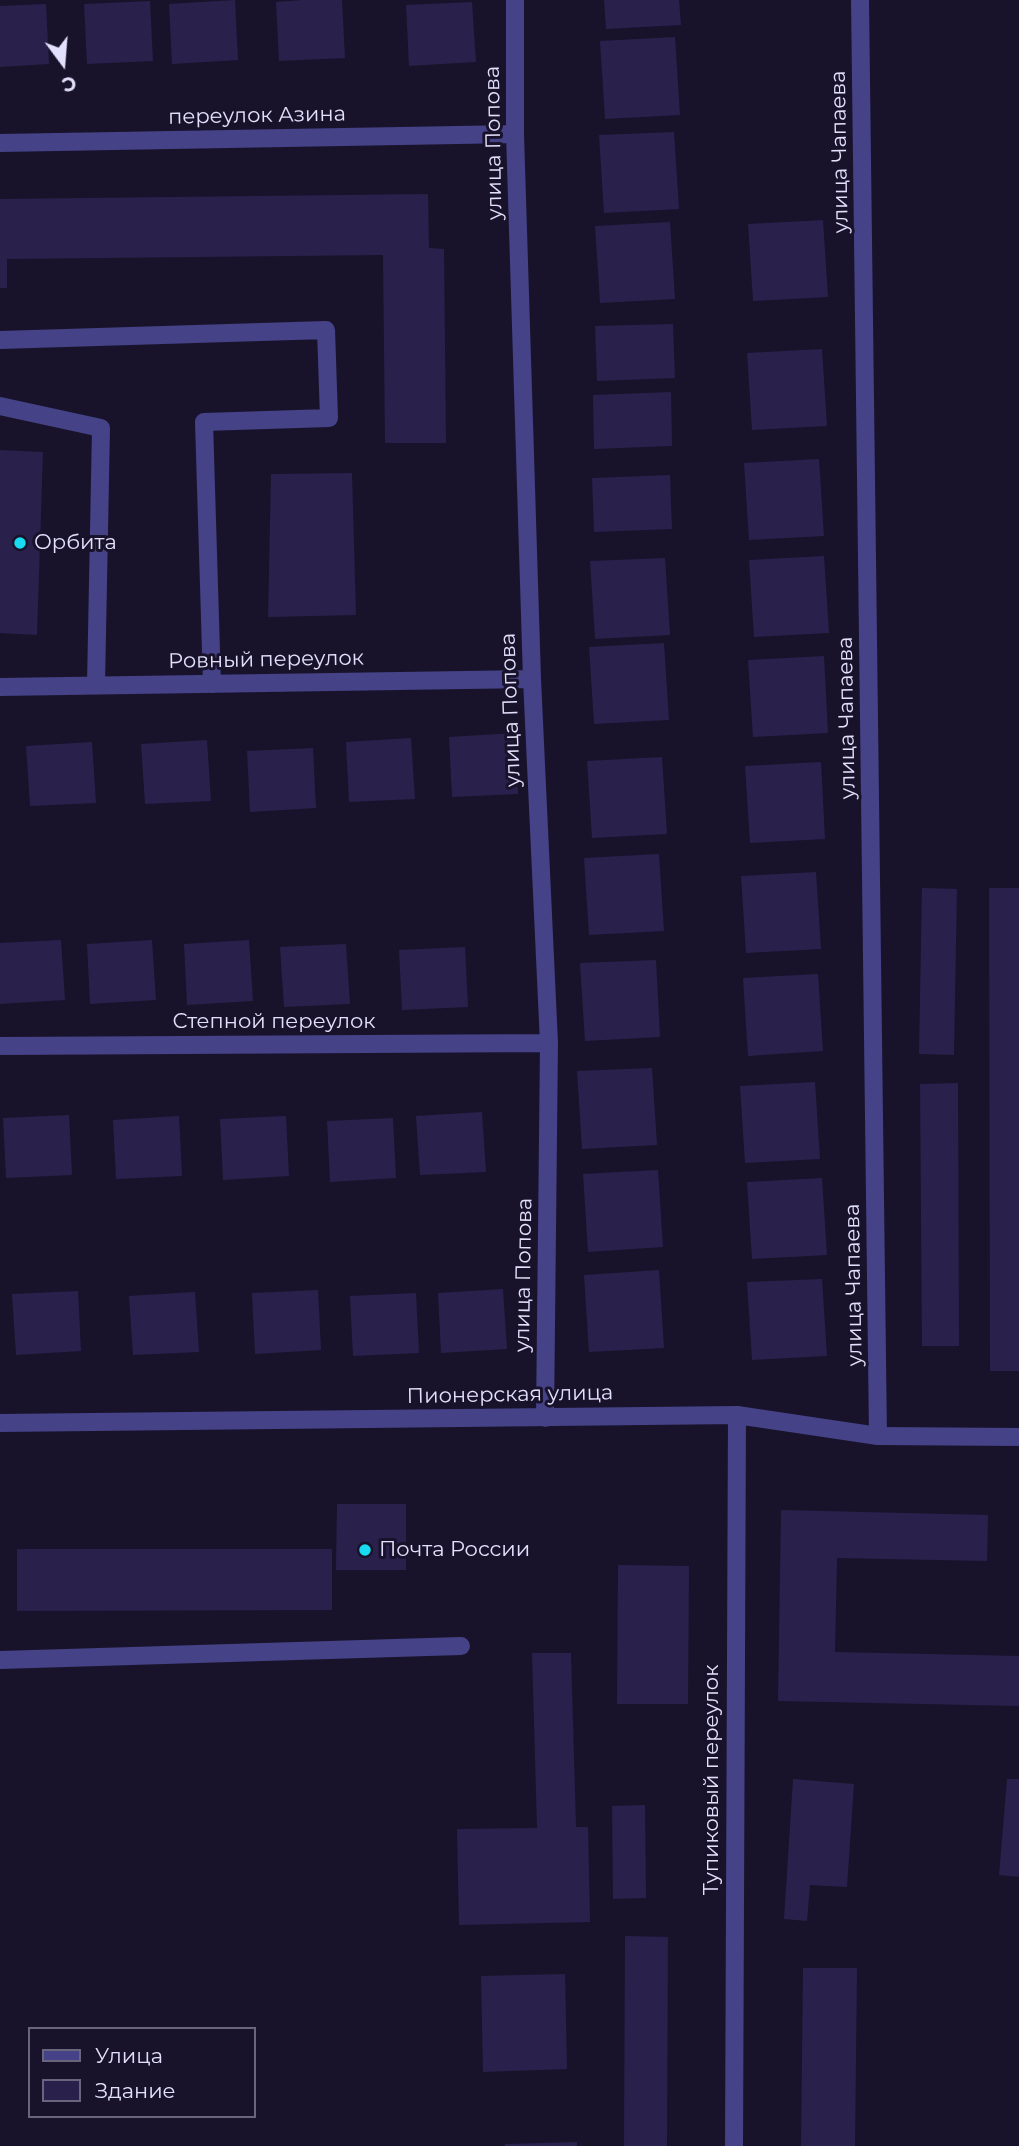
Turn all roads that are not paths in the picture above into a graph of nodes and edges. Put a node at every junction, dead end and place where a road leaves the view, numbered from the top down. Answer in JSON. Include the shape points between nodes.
{"nodes":[{"id":1,"x":515,"y":0,"type":"edge"},
{"id":2,"x":860,"y":0,"type":"edge"},
{"id":3,"x":515,"y":134,"type":"junction"},
{"id":4,"x":0,"y":144,"type":"edge"},
{"id":5,"x":0,"y":340,"type":"edge"},
{"id":6,"x":0,"y":406,"type":"edge"},
{"id":7,"x":532,"y":679,"type":"junction"},
{"id":8,"x":212,"y":684,"type":"junction"},
{"id":9,"x":96,"y":685,"type":"junction"},
{"id":10,"x":0,"y":687,"type":"edge"},
{"id":11,"x":549,"y":1043,"type":"junction"},
{"id":12,"x":0,"y":1046,"type":"edge"},
{"id":13,"x":737,"y":1415,"type":"junction"},
{"id":14,"x":545,"y":1418,"type":"junction"},
{"id":15,"x":0,"y":1423,"type":"edge"},
{"id":16,"x":878,"y":1436,"type":"junction"},
{"id":17,"x":1019,"y":1437,"type":"edge"},
{"id":18,"x":461,"y":1646,"type":"dead end"},
{"id":19,"x":0,"y":1660,"type":"edge"},
{"id":20,"x":734,"y":2146,"type":"edge"}],
"edges":[{"from":1,"to":3,"type":"street","name":"улица Попова"},
{"from":2,"to":16,"type":"street","name":"улица Чапаева"},
{"from":3,"to":4,"type":"street","name":"переулок Азина"},
{"from":3,"to":7,"type":"street","name":"улица Попова"},
{"from":5,"to":8,"type":"street","via":[[327,330],[329,418],[204,422]]},
{"from":6,"to":9,"type":"street","via":[[101,428]]},
{"from":7,"to":8,"type":"street","name":"Ровный переулок"},
{"from":7,"to":11,"type":"street","name":"улица Попова"},
{"from":8,"to":9,"type":"street","name":"Ровный переулок"},
{"from":9,"to":10,"type":"street","name":"Ровный переулок"},
{"from":11,"to":12,"type":"street","name":"Степной переулок"},
{"from":11,"to":14,"type":"street","name":"улица Попова"},
{"from":13,"to":14,"type":"street","name":"Пионерская улица"},
{"from":13,"to":16,"type":"street","name":"Пионерская улица"},
{"from":13,"to":20,"type":"street","name":"Тупиковый переулок"},
{"from":14,"to":15,"type":"street","name":"Пионерская улица"},
{"from":16,"to":17,"type":"street","name":"Пионерская улица"},
{"from":18,"to":19,"type":"street"}]}
